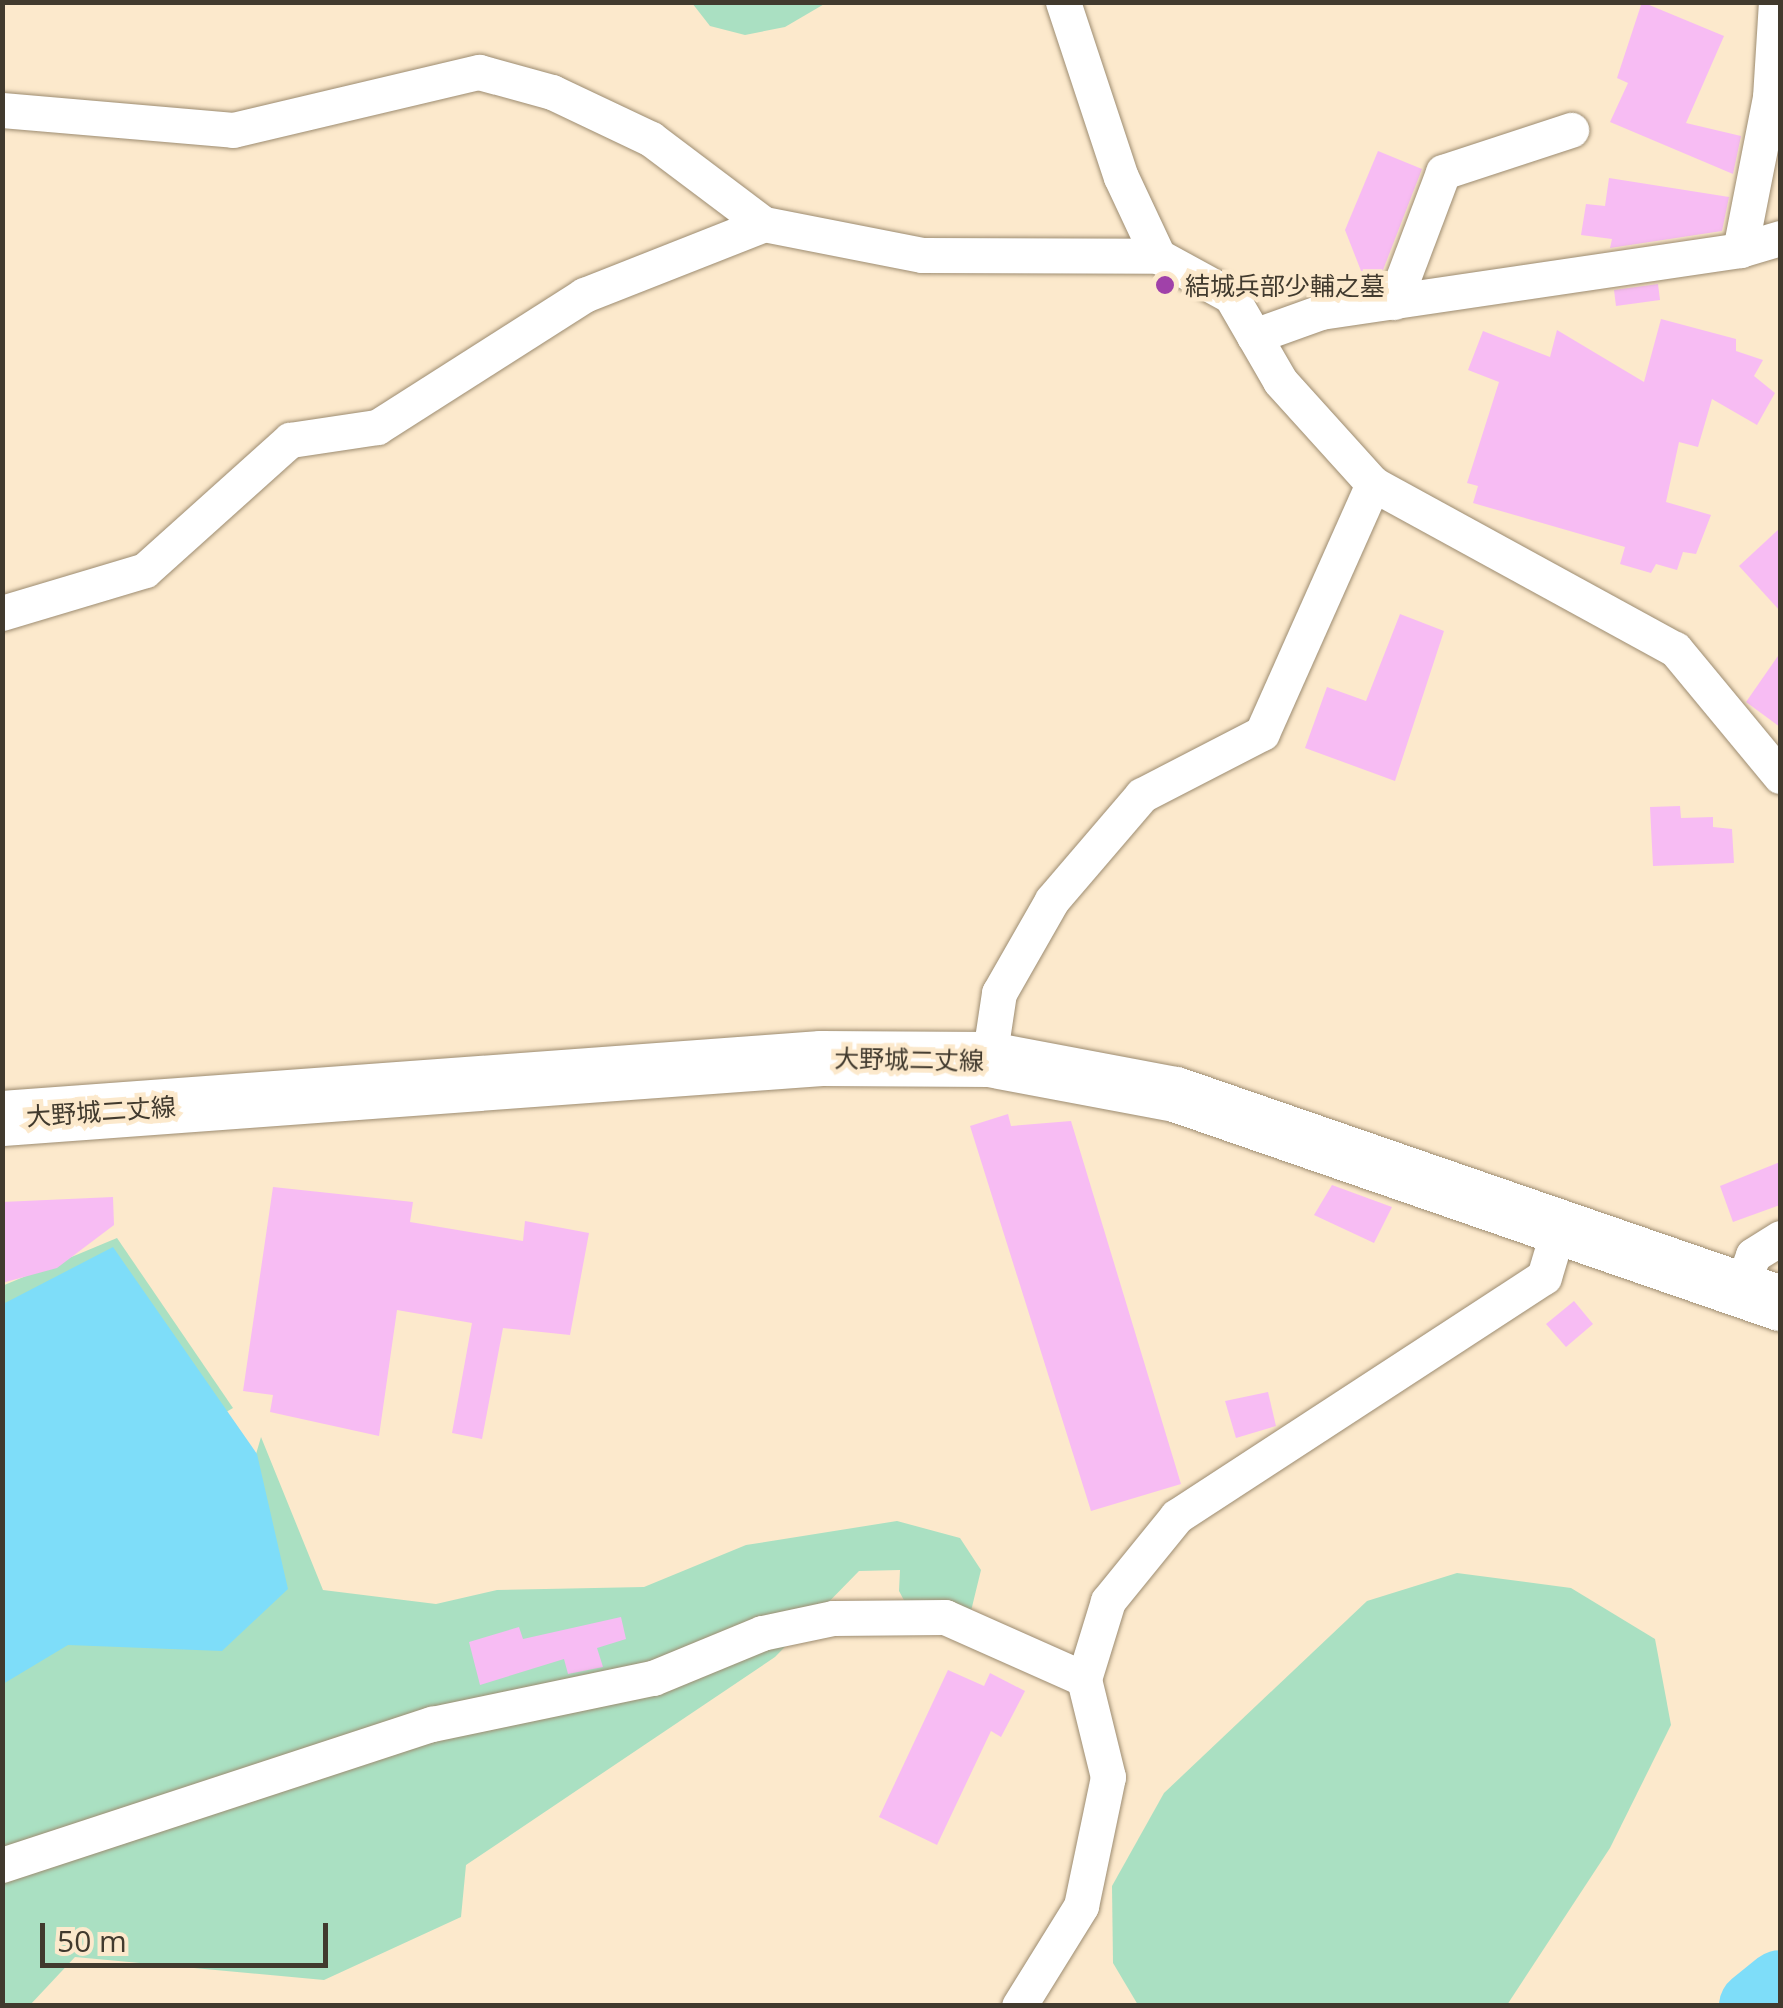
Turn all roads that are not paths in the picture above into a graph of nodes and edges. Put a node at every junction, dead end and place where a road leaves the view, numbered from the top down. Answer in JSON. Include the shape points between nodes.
{"nodes":[{"id":1,"x":1063,"y":2,"type":"edge"},
{"id":2,"x":1776,"y":2,"type":"edge"},
{"id":3,"x":2,"y":110,"type":"edge"},
{"id":4,"x":1572,"y":130,"type":"dead end"},
{"id":5,"x":764,"y":224,"type":"junction"},
{"id":6,"x":1780,"y":238,"type":"edge"},
{"id":7,"x":1740,"y":250,"type":"junction"},
{"id":8,"x":1158,"y":256,"type":"junction"},
{"id":9,"x":1394,"y":302,"type":"junction"},
{"id":10,"x":1254,"y":336,"type":"junction"},
{"id":11,"x":1372,"y":484,"type":"junction"},
{"id":12,"x":2,"y":613,"type":"edge"},
{"id":13,"x":1780,"y":776,"type":"edge"},
{"id":14,"x":989,"y":1058,"type":"junction"},
{"id":15,"x":2,"y":1118,"type":"edge"},
{"id":16,"x":1560,"y":1226,"type":"junction"},
{"id":17,"x":1780,"y":1238,"type":"edge"},
{"id":18,"x":1760,"y":1297,"type":"edge"},
{"id":19,"x":1084,"y":1679,"type":"junction"},
{"id":20,"x":2,"y":1865,"type":"edge"},
{"id":21,"x":1019,"y":2006,"type":"edge"}],
"edges":[{"from":1,"to":8,"type":"street","via":[[1120,177]]},
{"from":2,"to":7,"type":"street","via":[[1770,96]]},
{"from":3,"to":5,"type":"street","via":[[233,130],[478,72],[552,92],[651,138]]},
{"from":4,"to":9,"type":"street","via":[[1443,172]]},
{"from":5,"to":8,"type":"street","via":[[922,255]]},
{"from":5,"to":12,"type":"street","via":[[584,295],[377,427],[290,440],[145,570]]},
{"from":6,"to":7,"type":"street"},
{"from":7,"to":9,"type":"street"},
{"from":8,"to":10,"type":"street","via":[[1231,296]]},
{"from":9,"to":10,"type":"street","via":[[1321,312]]},
{"from":10,"to":11,"type":"street","via":[[1280,381]]},
{"from":11,"to":13,"type":"street","via":[[1676,649]]},
{"from":11,"to":14,"type":"street","via":[[1262,733],[1142,795],[1052,900],[999,992]]},
{"from":14,"to":15,"type":"main road","name":"大野城二丈線","via":[[821,1058]]},
{"from":14,"to":16,"type":"main road","name":"大野城二丈線","via":[[1175,1094]]},
{"from":16,"to":18,"type":"main road","name":"大野城二丈線"},
{"from":16,"to":19,"type":"street","via":[[1544,1277],[1176,1516],[1108,1601]]},
{"from":17,"to":18,"type":"street","via":[[1753,1254]]},
{"from":19,"to":20,"type":"street","via":[[945,1618],[832,1618],[762,1633],[653,1678],[432,1724]]},
{"from":19,"to":21,"type":"street","via":[[1108,1777],[1080,1906]]}]}
